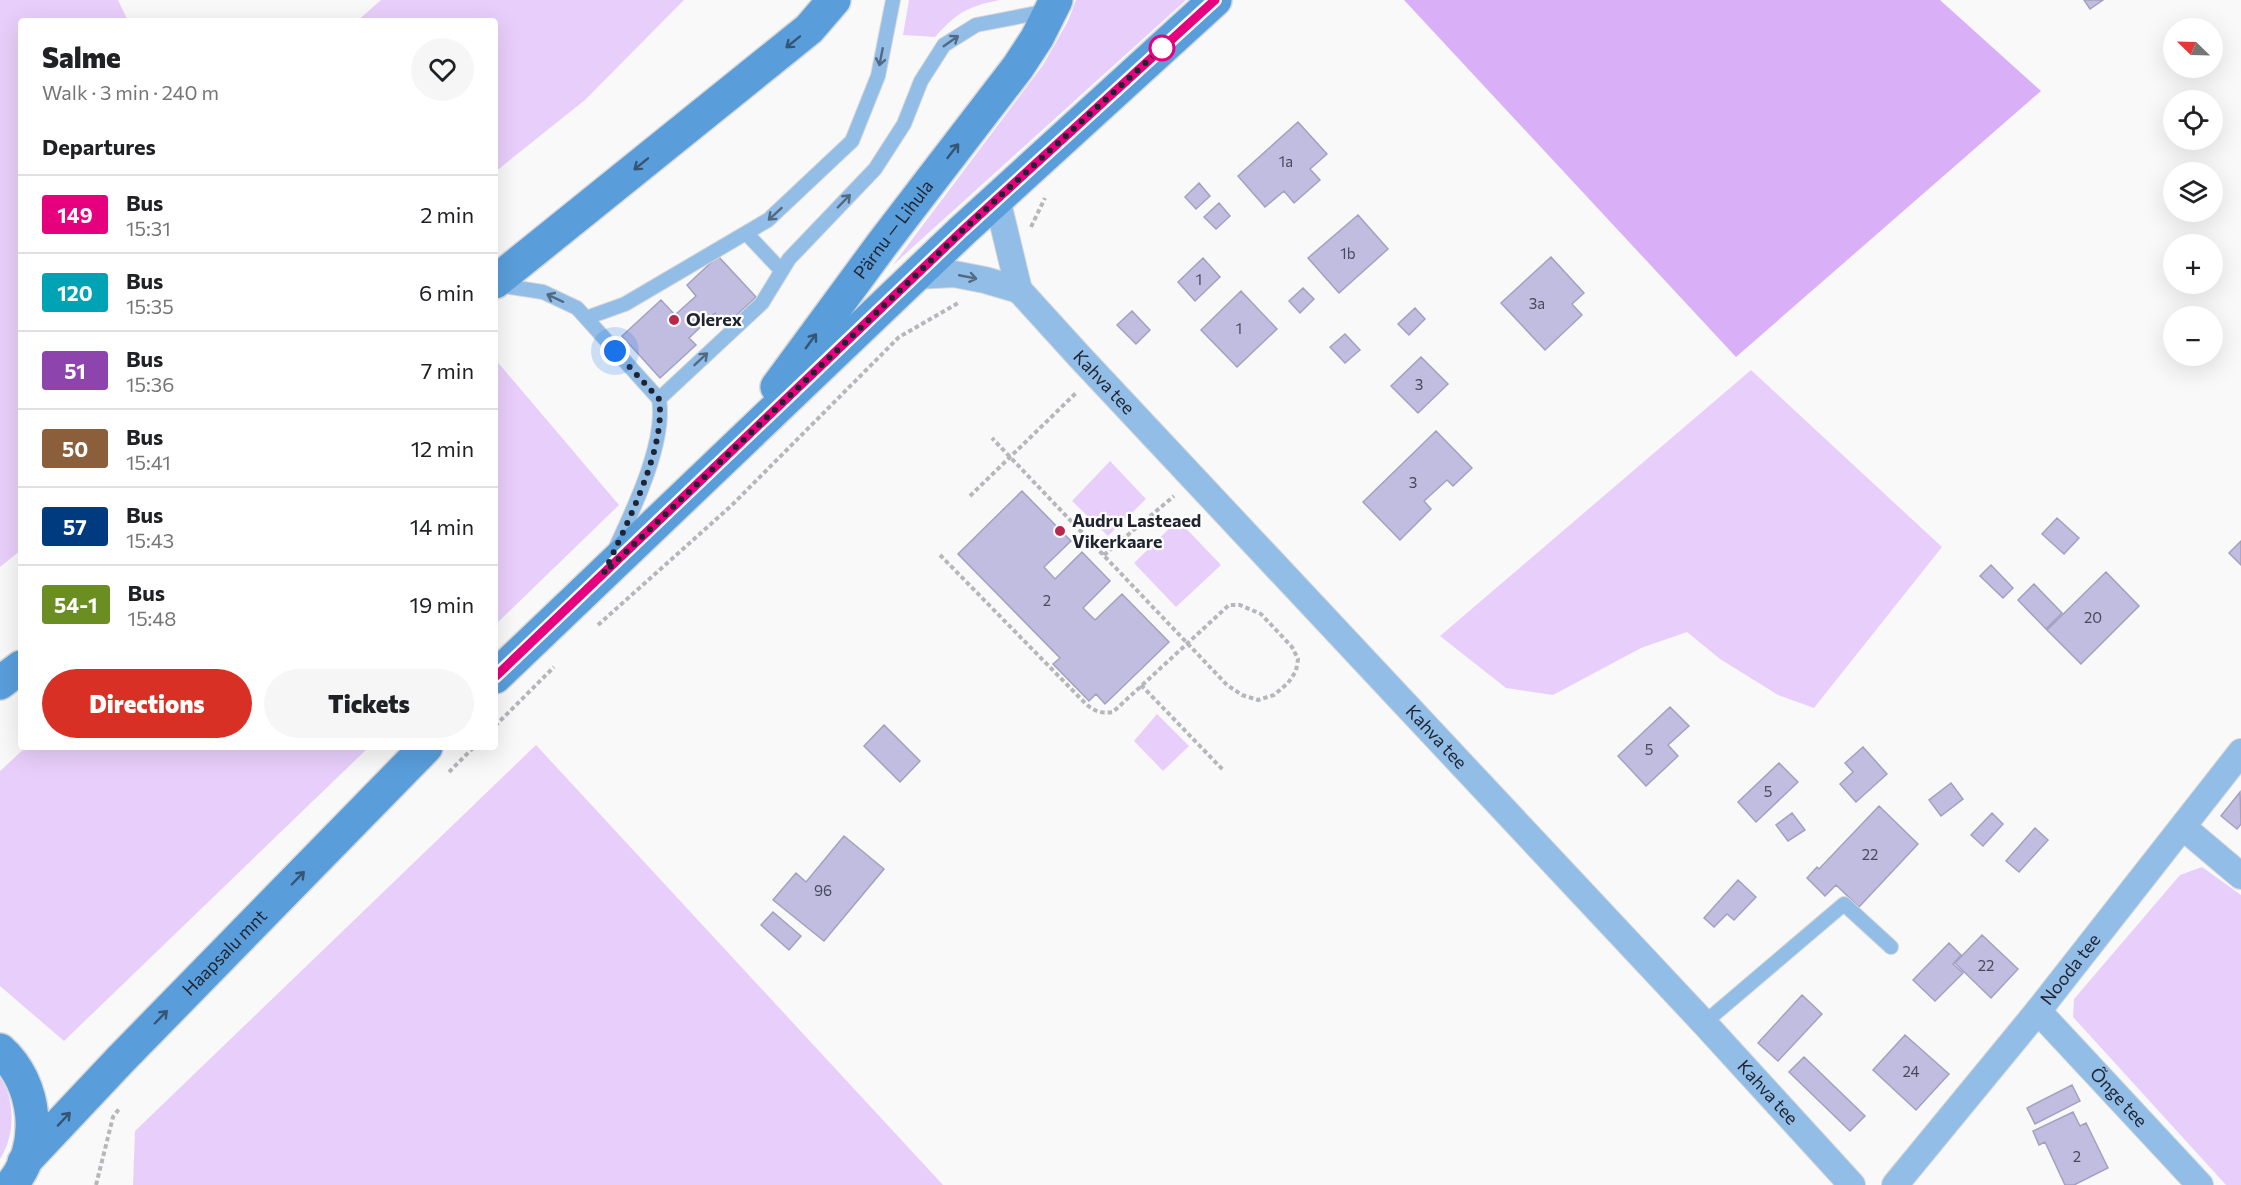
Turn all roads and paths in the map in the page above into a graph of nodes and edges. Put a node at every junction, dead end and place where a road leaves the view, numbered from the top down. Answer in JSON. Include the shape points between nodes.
{"nodes":[{"id":1,"x":834,"y":0,"type":"edge"},
{"id":2,"x":892,"y":0,"type":"edge"},
{"id":3,"x":1215,"y":0,"type":"edge"},
{"id":4,"x":1053,"y":5,"type":"edge"},
{"id":5,"x":1048,"y":192,"type":"dead end"},
{"id":6,"x":997,"y":199,"type":"junction"},
{"id":7,"x":746,"y":233,"type":"junction"},
{"id":8,"x":1011,"y":255,"type":"junction"},
{"id":9,"x":780,"y":270,"type":"junction"},
{"id":10,"x":916,"y":276,"type":"junction"},
{"id":11,"x":985,"y":280,"type":"junction"},
{"id":12,"x":498,"y":281,"type":"edge"},
{"id":13,"x":498,"y":284,"type":"edge"},
{"id":14,"x":1019,"y":290,"type":"junction"},
{"id":15,"x":586,"y":318,"type":"junction"},
{"id":16,"x":1096,"y":374,"type":"junction"},
{"id":17,"x":659,"y":399,"type":"junction"},
{"id":18,"x":992,"y":438,"type":"dead end"},
{"id":19,"x":726,"y":456,"type":"junction"},
{"id":20,"x":1010,"y":457,"type":"junction"},
{"id":21,"x":1194,"y":479,"type":"junction"},
{"id":22,"x":970,"y":496,"type":"dead end"},
{"id":23,"x":940,"y":555,"type":"dead end"},
{"id":24,"x":1104,"y":555,"type":"junction"},
{"id":25,"x":604,"y":573,"type":"junction"},
{"id":26,"x":590,"y":632,"type":"dead end"},
{"id":27,"x":1187,"y":643,"type":"junction"},
{"id":28,"x":558,"y":663,"type":"dead end"},
{"id":29,"x":18,"y":669,"type":"edge"},
{"id":30,"x":498,"y":674,"type":"edge"},
{"id":31,"x":0,"y":683,"type":"edge"},
{"id":32,"x":1141,"y":685,"type":"junction"},
{"id":33,"x":498,"y":723,"type":"edge"},
{"id":34,"x":423,"y":750,"type":"edge"},
{"id":35,"x":2241,"y":752,"type":"edge"},
{"id":36,"x":1224,"y":771,"type":"dead end"},
{"id":37,"x":2183,"y":827,"type":"junction"},
{"id":38,"x":2241,"y":876,"type":"edge"},
{"id":39,"x":1891,"y":947,"type":"dead end"},
{"id":40,"x":2038,"y":1011,"type":"junction"},
{"id":41,"x":1704,"y":1023,"type":"junction"},
{"id":42,"x":0,"y":1050,"type":"edge"},
{"id":43,"x":23,"y":1177,"type":"edge"},
{"id":44,"x":1852,"y":1185,"type":"edge"},
{"id":45,"x":1895,"y":1185,"type":"edge"},
{"id":46,"x":2200,"y":1185,"type":"edge"}],
"edges":[{"from":1,"to":12,"type":"main road","one_way":true,"via":[[809,29]]},
{"from":2,"to":7,"type":"lane","one_way":true,"via":[[878,76],[852,141],[768,220]]},
{"from":3,"to":6,"type":"main road"},
{"from":9,"to":4,"type":"lane","one_way":true,"via":[[875,169],[904,124],[921,81],[944,45],[976,25]]},
{"from":19,"to":4,"type":"main road","name":"Pärnu — Lihula","one_way":true,"via":[[1018,67]]},
{"from":5,"to":8,"type":"path","via":[[1029,231]]},
{"from":6,"to":8,"type":"street","name":"Kahva tee"},
{"from":6,"to":10,"type":"main road"},
{"from":7,"to":9,"type":"lane"},
{"from":7,"to":15,"type":"lane","via":[[626,304]]},
{"from":8,"to":14,"type":"street","name":"Kahva tee"},
{"from":17,"to":9,"type":"lane","one_way":true,"via":[[762,303]]},
{"from":10,"to":11,"type":"street","one_way":true,"via":[[954,274]]},
{"from":10,"to":19,"type":"main road"},
{"from":11,"to":14,"type":"street"},
{"from":11,"to":26,"type":"path","via":[[954,307],[899,338],[732,505]]},
{"from":15,"to":13,"type":"lane","one_way":true,"via":[[577,308],[543,292]]},
{"from":14,"to":16,"type":"street","name":"Kahva tee"},
{"from":15,"to":17,"type":"lane"},
{"from":16,"to":20,"type":"path"},
{"from":16,"to":21,"type":"street","name":"Kahva tee"},
{"from":17,"to":25,"type":"lane","via":[[654,447],[640,496]]},
{"from":18,"to":20,"type":"path"},
{"from":19,"to":25,"type":"main road"},
{"from":20,"to":22,"type":"path"},
{"from":20,"to":24,"type":"path"},
{"from":21,"to":24,"type":"path"},
{"from":21,"to":41,"type":"street","name":"Kahva tee"},
{"from":23,"to":32,"type":"path","via":[[1095,711],[1113,712]]},
{"from":24,"to":27,"type":"path"},
{"from":25,"to":30,"type":"main road"},
{"from":27,"to":27,"type":"path","via":[[1227,685],[1257,700],[1274,695],[1296,671],[1298,658],[1292,647],[1261,614],[1240,605],[1229,605]]},
{"from":27,"to":32,"type":"path"},
{"from":28,"to":33,"type":"path"},
{"from":29,"to":31,"type":"main road"},
{"from":32,"to":36,"type":"path"},
{"from":43,"to":34,"type":"main road","name":"Haapsalu mnt","one_way":true,"via":[[129,1050]]},
{"from":35,"to":37,"type":"street","name":"Nooda tee"},
{"from":37,"to":38,"type":"street"},
{"from":37,"to":40,"type":"street","name":"Nooda tee"},
{"from":39,"to":41,"type":"lane","via":[[1844,904]]},
{"from":40,"to":45,"type":"street","name":"Nooda tee"},
{"from":40,"to":46,"type":"street","name":"Õnge tee"},
{"from":41,"to":44,"type":"street","name":"Kahva tee"},
{"from":42,"to":43,"type":"main road","via":[[19,1073],[32,1115]]}]}
